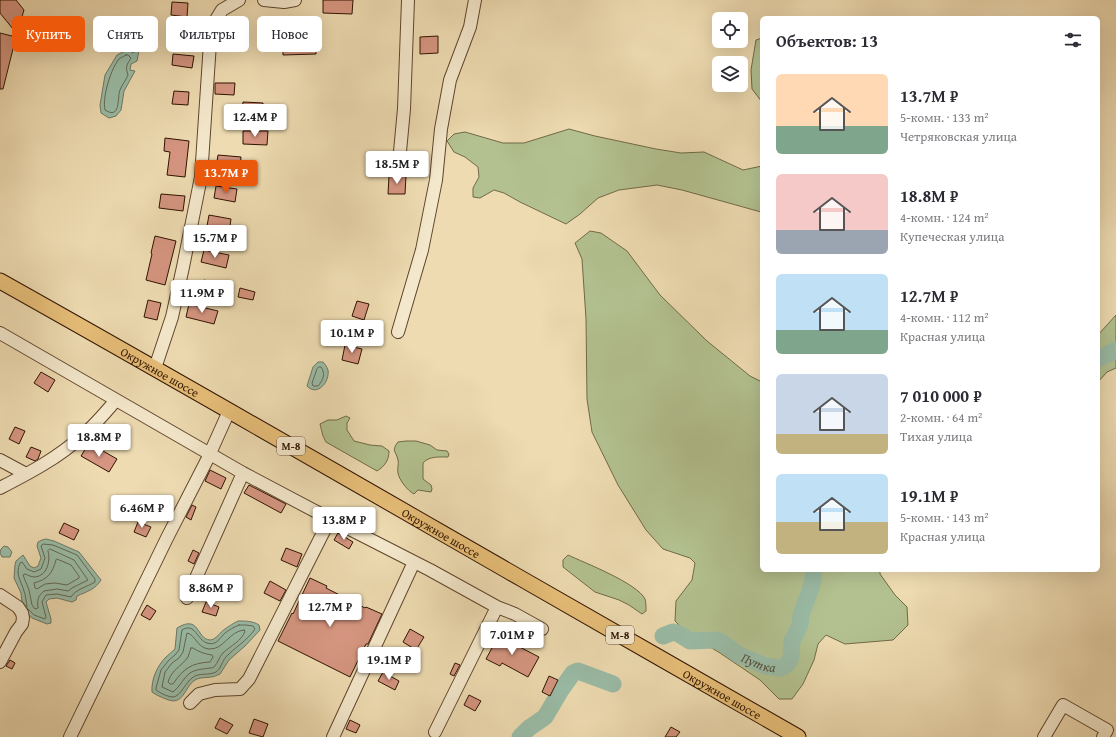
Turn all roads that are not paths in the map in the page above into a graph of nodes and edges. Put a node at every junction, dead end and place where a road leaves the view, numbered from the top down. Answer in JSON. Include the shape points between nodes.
{"nodes":[{"id":1,"x":239,"y":0,"type":"edge"},
{"id":2,"x":264,"y":0,"type":"edge"},
{"id":3,"x":295,"y":0,"type":"edge"},
{"id":4,"x":408,"y":0,"type":"edge"},
{"id":5,"x":475,"y":0,"type":"edge"},
{"id":6,"x":399,"y":162,"type":"dead end"},
{"id":7,"x":0,"y":281,"type":"edge"},
{"id":8,"x":398,"y":332,"type":"dead end"},
{"id":9,"x":0,"y":333,"type":"edge"},
{"id":10,"x":155,"y":368,"type":"junction"},
{"id":11,"x":116,"y":400,"type":"junction"},
{"id":12,"x":229,"y":411,"type":"junction"},
{"id":13,"x":210,"y":454,"type":"junction"},
{"id":14,"x":0,"y":460,"type":"edge"},
{"id":15,"x":243,"y":473,"type":"junction"},
{"id":16,"x":26,"y":474,"type":"junction"},
{"id":17,"x":0,"y":488,"type":"edge"},
{"id":18,"x":330,"y":519,"type":"junction"},
{"id":19,"x":414,"y":562,"type":"junction"},
{"id":20,"x":0,"y":595,"type":"edge"},
{"id":21,"x":187,"y":598,"type":"dead end"},
{"id":22,"x":497,"y":607,"type":"junction"},
{"id":23,"x":542,"y":629,"type":"dead end"},
{"id":24,"x":0,"y":662,"type":"edge"},
{"id":25,"x":190,"y":703,"type":"dead end"},
{"id":26,"x":1109,"y":731,"type":"edge"},
{"id":27,"x":435,"y":732,"type":"dead end"},
{"id":28,"x":70,"y":737,"type":"edge"},
{"id":29,"x":333,"y":737,"type":"edge"},
{"id":30,"x":798,"y":737,"type":"edge"},
{"id":31,"x":1044,"y":737,"type":"edge"}],
"edges":[{"from":1,"to":10,"type":"street","via":[[222,10],[211,28],[201,177],[172,317]]},
{"from":2,"to":3,"type":"street"},
{"from":4,"to":6,"type":"street"},
{"from":5,"to":8,"type":"street","via":[[470,26],[450,80],[432,204],[422,250]]},
{"from":7,"to":10,"type":"main road","name":"Окружное шоссе","number":"М-8"},
{"from":9,"to":11,"type":"street"},
{"from":10,"to":12,"type":"main road","name":"Окружное шоссе","number":"М-8"},
{"from":11,"to":13,"type":"street"},
{"from":11,"to":16,"type":"street","via":[[82,437]]},
{"from":12,"to":13,"type":"street"},
{"from":12,"to":30,"type":"main road","name":"Окружное шоссе","number":"М-8"},
{"from":13,"to":15,"type":"street"},
{"from":13,"to":28,"type":"street"},
{"from":14,"to":16,"type":"street"},
{"from":15,"to":18,"type":"street"},
{"from":15,"to":21,"type":"street"},
{"from":16,"to":17,"type":"street"},
{"from":18,"to":19,"type":"street"},
{"from":18,"to":25,"type":"street","via":[[249,680],[240,689],[215,690],[199,694]]},
{"from":19,"to":22,"type":"street"},
{"from":19,"to":29,"type":"street"},
{"from":20,"to":24,"type":"street","via":[[18,608],[23,618]]},
{"from":22,"to":23,"type":"street"},
{"from":22,"to":27,"type":"street"},
{"from":26,"to":31,"type":"street","via":[[1063,705]]}]}
